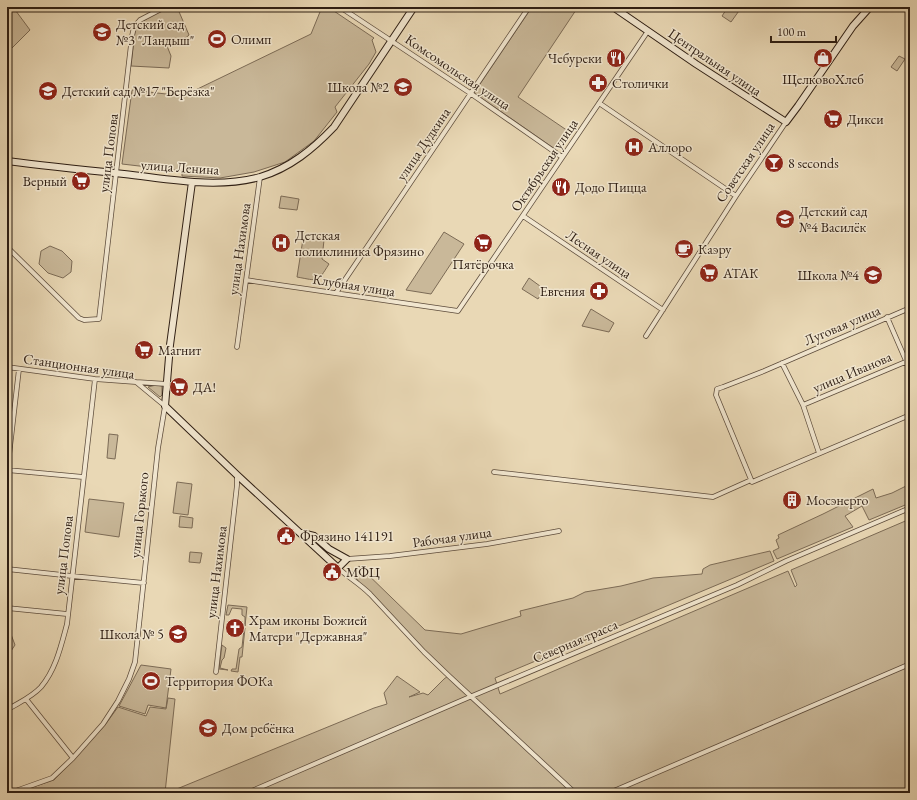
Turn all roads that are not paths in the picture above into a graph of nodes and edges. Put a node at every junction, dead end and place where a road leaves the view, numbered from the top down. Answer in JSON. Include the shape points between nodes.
{"nodes":[{"id":1,"x":165,"y":7,"type":"edge"},
{"id":2,"x":340,"y":7,"type":"edge"},
{"id":3,"x":414,"y":7,"type":"edge"},
{"id":4,"x":529,"y":7,"type":"edge"},
{"id":5,"x":870,"y":7,"type":"edge"},
{"id":6,"x":617,"y":8,"type":"edge"},
{"id":7,"x":648,"y":31,"type":"junction"},
{"id":8,"x":392,"y":41,"type":"junction"},
{"id":9,"x":470,"y":93,"type":"junction"},
{"id":10,"x":599,"y":103,"type":"junction"},
{"id":11,"x":786,"y":122,"type":"junction"},
{"id":12,"x":562,"y":157,"type":"junction"},
{"id":13,"x":7,"y":161,"type":"edge"},
{"id":14,"x":116,"y":173,"type":"junction"},
{"id":15,"x":260,"y":177,"type":"junction"},
{"id":16,"x":192,"y":182,"type":"junction"},
{"id":17,"x":736,"y":196,"type":"junction"},
{"id":18,"x":523,"y":216,"type":"junction"},
{"id":19,"x":7,"y":247,"type":"edge"},
{"id":20,"x":246,"y":280,"type":"junction"},
{"id":21,"x":336,"y":293,"type":"junction"},
{"id":22,"x":910,"y":308,"type":"edge"},
{"id":23,"x":663,"y":310,"type":"junction"},
{"id":24,"x":458,"y":311,"type":"joint"},
{"id":25,"x":887,"y":317,"type":"junction"},
{"id":26,"x":646,"y":336,"type":"dead end"},
{"id":27,"x":237,"y":347,"type":"dead end"},
{"id":28,"x":908,"y":361,"type":"edge"},
{"id":29,"x":782,"y":363,"type":"junction"},
{"id":30,"x":7,"y":367,"type":"edge"},
{"id":31,"x":20,"y":369,"type":"junction"},
{"id":32,"x":910,"y":370,"type":"edge"},
{"id":33,"x":95,"y":379,"type":"junction"},
{"id":34,"x":136,"y":382,"type":"junction"},
{"id":35,"x":167,"y":384,"type":"junction"},
{"id":36,"x":802,"y":405,"type":"junction"},
{"id":37,"x":165,"y":406,"type":"junction"},
{"id":38,"x":910,"y":415,"type":"edge"},
{"id":39,"x":819,"y":453,"type":"junction"},
{"id":40,"x":7,"y":470,"type":"edge"},
{"id":41,"x":494,"y":472,"type":"dead end"},
{"id":42,"x":7,"y":473,"type":"edge"},
{"id":43,"x":237,"y":475,"type":"junction"},
{"id":44,"x":83,"y":477,"type":"junction"},
{"id":45,"x":751,"y":480,"type":"junction"},
{"id":46,"x":910,"y":508,"type":"edge"},
{"id":47,"x":559,"y":531,"type":"dead end"},
{"id":48,"x":302,"y":533,"type":"junction"},
{"id":49,"x":347,"y":559,"type":"junction"},
{"id":50,"x":338,"y":568,"type":"junction"},
{"id":51,"x":7,"y":569,"type":"edge"},
{"id":52,"x":72,"y":576,"type":"junction"},
{"id":53,"x":144,"y":583,"type":"junction"},
{"id":54,"x":7,"y":608,"type":"edge"},
{"id":55,"x":67,"y":614,"type":"junction"},
{"id":56,"x":910,"y":664,"type":"edge"},
{"id":57,"x":216,"y":672,"type":"dead end"},
{"id":58,"x":472,"y":696,"type":"junction"},
{"id":59,"x":26,"y":699,"type":"junction"},
{"id":60,"x":7,"y":710,"type":"edge"},
{"id":61,"x":73,"y":758,"type":"junction"},
{"id":62,"x":10,"y":793,"type":"edge"},
{"id":63,"x":247,"y":793,"type":"edge"},
{"id":64,"x":575,"y":793,"type":"edge"},
{"id":65,"x":608,"y":793,"type":"edge"}],
"edges":[{"from":1,"to":14,"type":"street","name":"улица Попова","via":[[140,20],[134,27]]},
{"from":2,"to":8,"type":"street","name":"Комсомольская улица"},
{"from":3,"to":8,"type":"street","name":"улица Ленина"},
{"from":4,"to":9,"type":"street","name":"улица Дудкина"},
{"from":5,"to":11,"type":"street","name":"Советская улица","via":[[853,26]]},
{"from":6,"to":7,"type":"street","name":"Центральная улица"},
{"from":7,"to":10,"type":"street","name":"Октябрьская улица"},
{"from":7,"to":11,"type":"street","name":"Центральная улица"},
{"from":8,"to":9,"type":"street","name":"Комсомольская улица"},
{"from":8,"to":15,"type":"street","name":"улица Ленина","via":[[329,132],[302,156]]},
{"from":9,"to":12,"type":"street","name":"Комсомольская улица"},
{"from":9,"to":21,"type":"street","name":"улица Дудкина"},
{"from":10,"to":12,"type":"street","name":"Октябрьская улица"},
{"from":10,"to":17,"type":"street"},
{"from":11,"to":17,"type":"street","name":"Советская улица"},
{"from":12,"to":18,"type":"street","name":"Октябрьская улица"},
{"from":13,"to":14,"type":"street","name":"улица Ленина"},
{"from":14,"to":16,"type":"street","name":"улица Ленина"},
{"from":14,"to":19,"type":"street","name":"улица Попова","via":[[99,318],[79,318]]},
{"from":15,"to":16,"type":"street","name":"улица Ленина","via":[[230,182]]},
{"from":15,"to":20,"type":"street","name":"улица Нахимова"},
{"from":16,"to":35,"type":"street","name":"улица Горького"},
{"from":17,"to":23,"type":"street","name":"Советская улица"},
{"from":18,"to":23,"type":"street","name":"Лесная улица"},
{"from":18,"to":24,"type":"street","name":"Октябрьская улица"},
{"from":20,"to":21,"type":"street","name":"Клубная улица"},
{"from":20,"to":27,"type":"street","name":"улица Нахимова"},
{"from":21,"to":24,"type":"street","name":"Клубная улица"},
{"from":22,"to":25,"type":"street","name":"Луговая улица"},
{"from":23,"to":26,"type":"street","name":"Советская улица"},
{"from":25,"to":28,"type":"street"},
{"from":25,"to":29,"type":"street","name":"Луговая улица"},
{"from":28,"to":32,"type":"street"},
{"from":28,"to":36,"type":"street","name":"улица Иванова"},
{"from":29,"to":36,"type":"street"},
{"from":29,"to":45,"type":"street","name":"Луговая улица","via":[[717,390],[716,395]]},
{"from":30,"to":31,"type":"street","name":"Станционная улица"},
{"from":31,"to":33,"type":"street","name":"Станционная улица"},
{"from":31,"to":40,"type":"street"},
{"from":33,"to":34,"type":"street","name":"Станционная улица"},
{"from":33,"to":44,"type":"street","name":"улица Попова"},
{"from":34,"to":35,"type":"street"},
{"from":34,"to":37,"type":"street","name":"Станционная улица"},
{"from":35,"to":37,"type":"street","name":"улица Горького"},
{"from":36,"to":39,"type":"street"},
{"from":37,"to":43,"type":"street"},
{"from":37,"to":53,"type":"street","name":"улица Горького","via":[[158,448]]},
{"from":38,"to":39,"type":"street"},
{"from":39,"to":45,"type":"street","via":[[752,482]]},
{"from":40,"to":42,"type":"street"},
{"from":40,"to":44,"type":"street"},
{"from":41,"to":45,"type":"street","via":[[713,497]]},
{"from":43,"to":48,"type":"street"},
{"from":43,"to":57,"type":"street","name":"улица Нахимова"},
{"from":44,"to":52,"type":"street","name":"улица Попова"},
{"from":46,"to":58,"type":"street","name":"Северная трасса","via":[[736,585]]},
{"from":47,"to":49,"type":"street","name":"Рабочая улица","via":[[487,544]]},
{"from":48,"to":49,"type":"street","via":[[314,536],[329,549]]},
{"from":48,"to":50,"type":"street"},
{"from":49,"to":50,"type":"street"},
{"from":50,"to":58,"type":"street","via":[[361,585],[424,652]]},
{"from":51,"to":52,"type":"street"},
{"from":52,"to":53,"type":"street"},
{"from":52,"to":55,"type":"street","name":"улица Попова"},
{"from":53,"to":61,"type":"street","name":"улица Горького","via":[[135,662],[129,679],[103,724]]},
{"from":54,"to":55,"type":"street"},
{"from":55,"to":59,"type":"street","name":"улица Попова","via":[[59,656],[40,688]]},
{"from":56,"to":65,"type":"street"},
{"from":58,"to":63,"type":"street","name":"Северная трасса"},
{"from":58,"to":64,"type":"street"},
{"from":59,"to":60,"type":"street","name":"улица Попова"},
{"from":59,"to":61,"type":"street"},
{"from":61,"to":62,"type":"street","name":"улица Горького","via":[[52,778]]}]}
